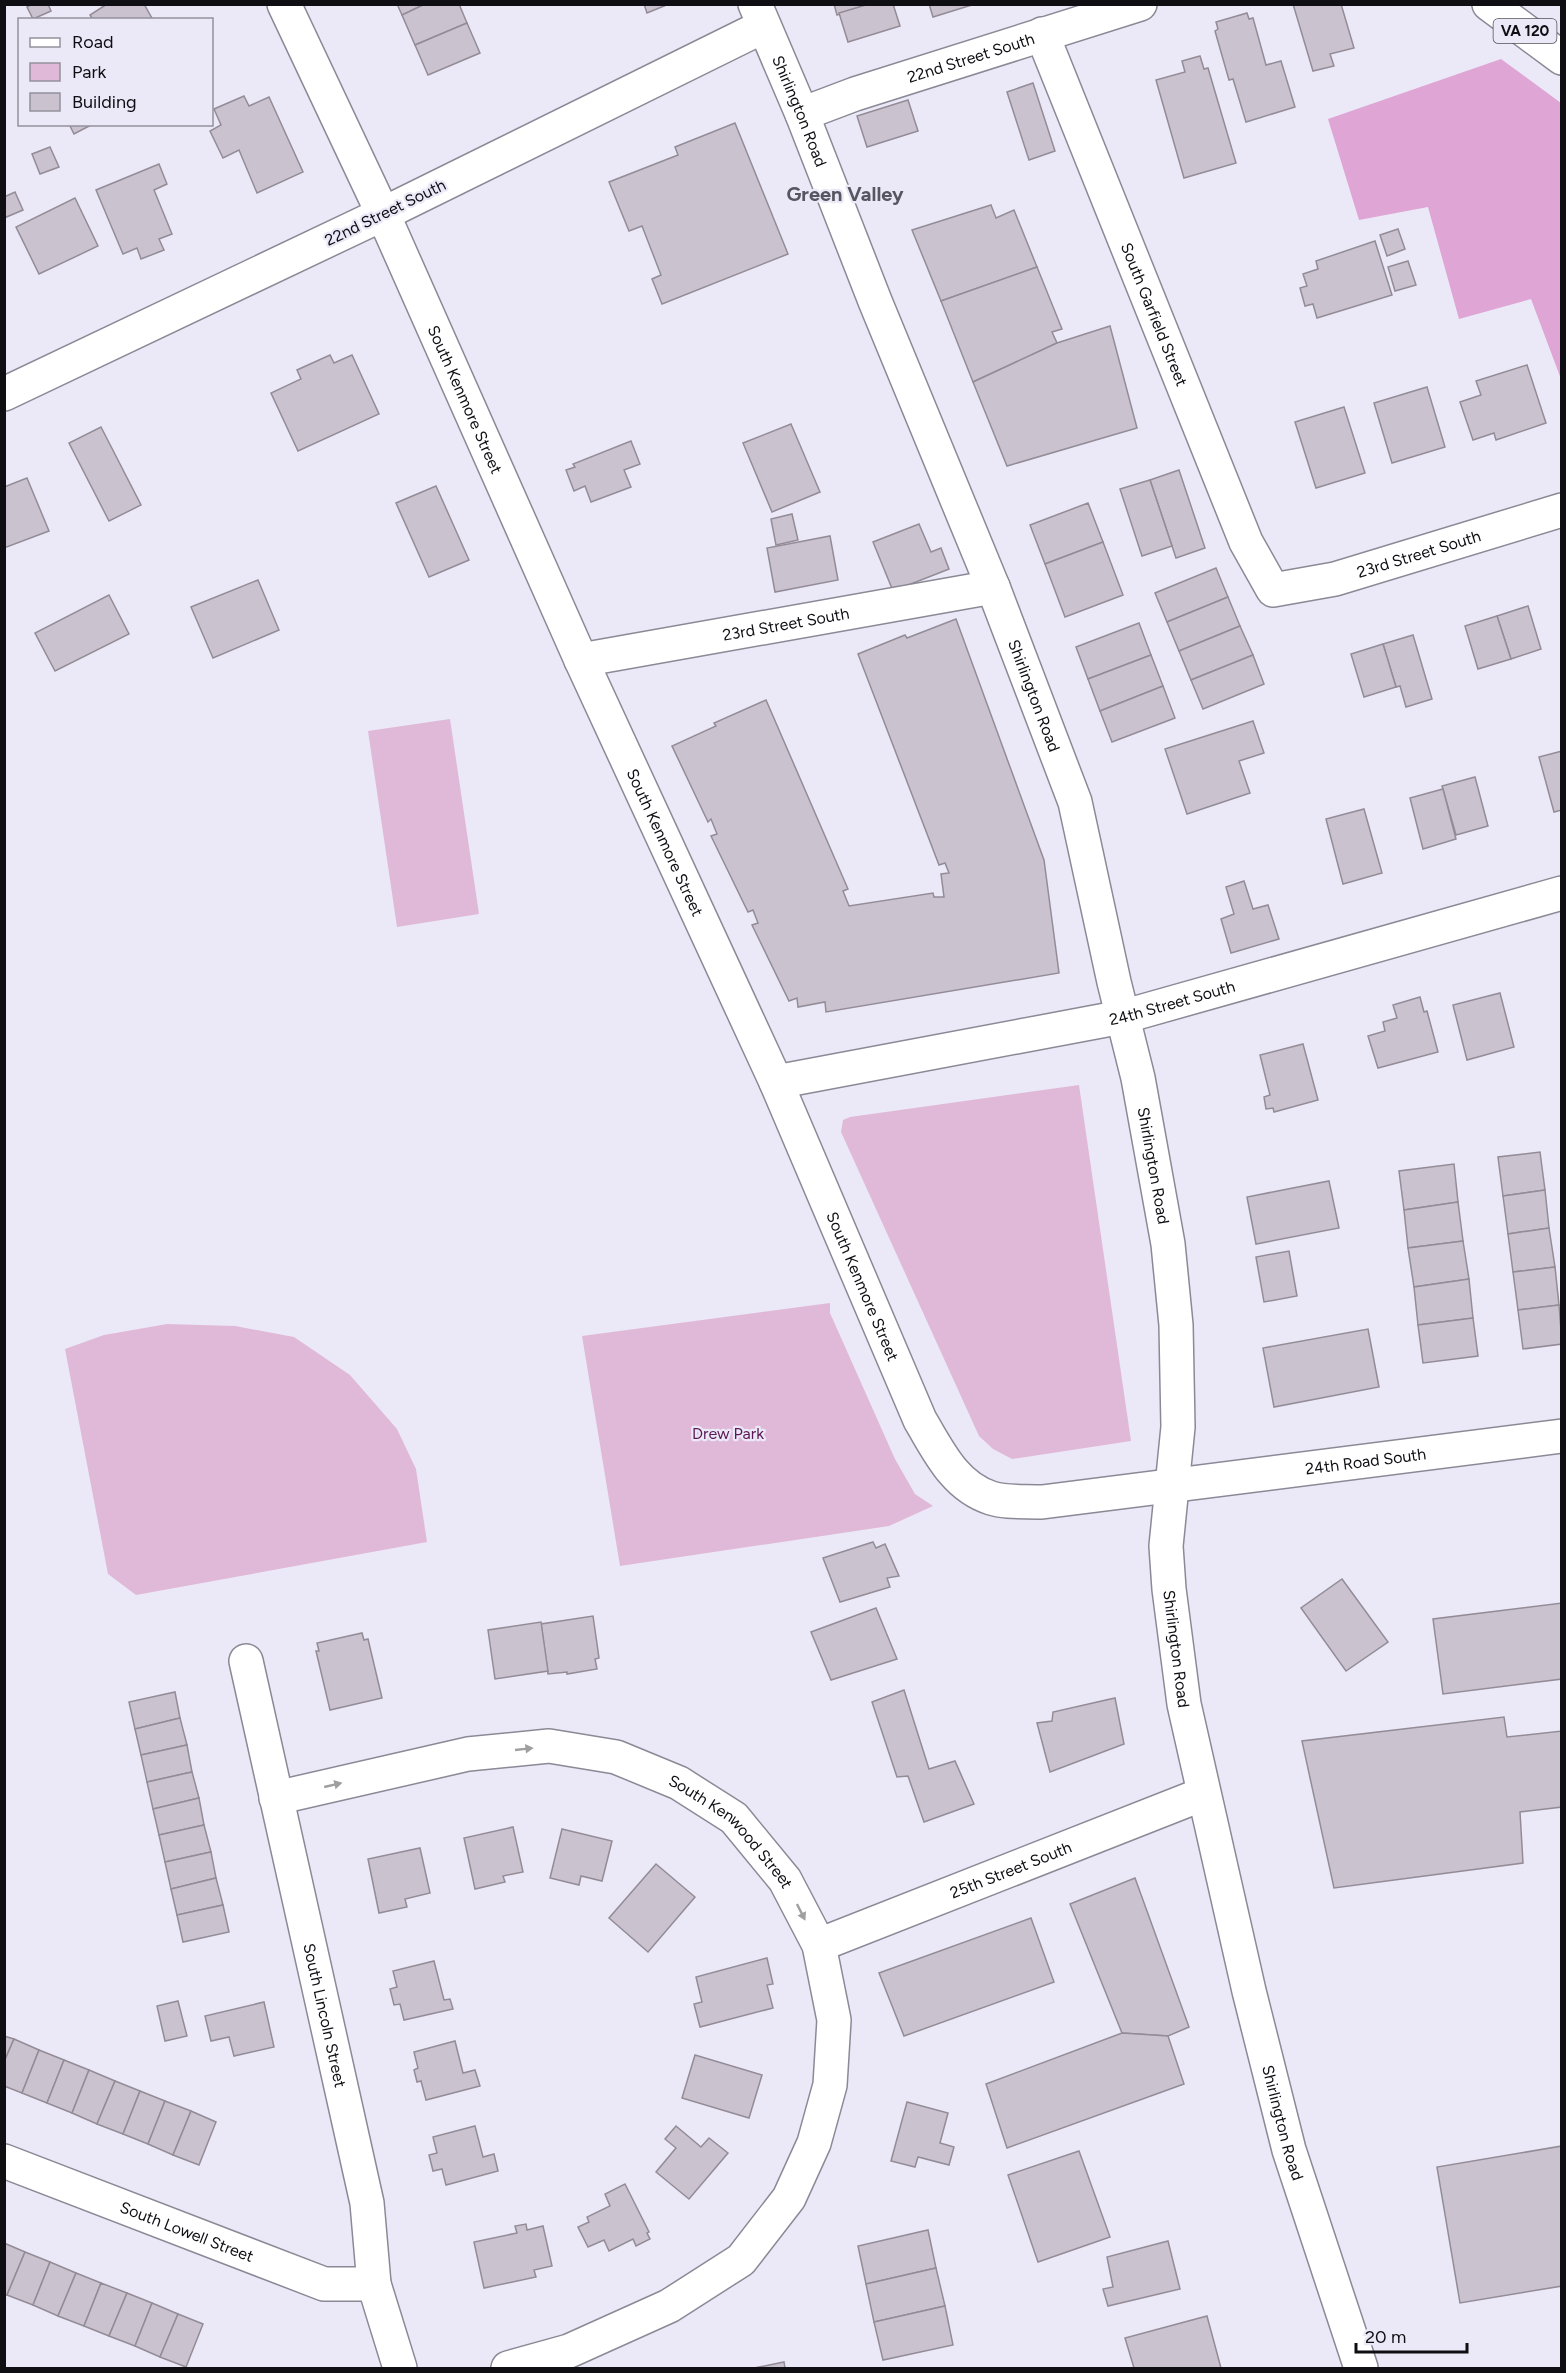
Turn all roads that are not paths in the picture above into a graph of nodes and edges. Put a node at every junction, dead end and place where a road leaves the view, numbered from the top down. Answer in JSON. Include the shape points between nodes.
{"nodes":[{"id":1,"x":284,"y":4,"type":"edge"},
{"id":2,"x":1140,"y":4,"type":"edge"},
{"id":3,"x":1489,"y":4,"type":"edge"},
{"id":4,"x":760,"y":15,"type":"edge"},
{"id":5,"x":1042,"y":34,"type":"junction"},
{"id":6,"x":1562,"y":58,"type":"edge"},
{"id":7,"x":802,"y":114,"type":"junction"},
{"id":8,"x":383,"y":214,"type":"junction"},
{"id":9,"x":4,"y":394,"type":"edge"},
{"id":10,"x":1562,"y":510,"type":"edge"},
{"id":11,"x":993,"y":587,"type":"junction"},
{"id":12,"x":1273,"y":590,"type":"joint"},
{"id":13,"x":580,"y":660,"type":"junction"},
{"id":14,"x":1562,"y":893,"type":"edge"},
{"id":15,"x":1122,"y":1017,"type":"junction"},
{"id":16,"x":776,"y":1082,"type":"junction"},
{"id":17,"x":1562,"y":1436,"type":"edge"},
{"id":18,"x":1172,"y":1486,"type":"junction"},
{"id":19,"x":246,"y":1660,"type":"dead end"},
{"id":20,"x":1203,"y":1794,"type":"junction"},
{"id":21,"x":276,"y":1798,"type":"junction"},
{"id":22,"x":819,"y":1945,"type":"junction"},
{"id":23,"x":4,"y":2161,"type":"edge"},
{"id":24,"x":374,"y":2284,"type":"junction"},
{"id":25,"x":400,"y":2368,"type":"edge"},
{"id":26,"x":508,"y":2368,"type":"edge"},
{"id":27,"x":1361,"y":2368,"type":"edge"}],
"edges":[{"from":1,"to":8,"type":"street","name":"South Kenmore Street"},
{"from":2,"to":5,"type":"street","name":"22nd Street South"},
{"from":3,"to":6,"type":"street","number":"VA 120"},
{"from":4,"to":7,"type":"street","name":"Shirlington Road"},
{"from":4,"to":8,"type":"street","name":"22nd Street South"},
{"from":5,"to":7,"type":"street","name":"22nd Street South"},
{"from":5,"to":12,"type":"street","name":"South Garfield Street","via":[[1246,542]]},
{"from":7,"to":11,"type":"street","name":"Shirlington Road"},
{"from":8,"to":9,"type":"street","name":"22nd Street South"},
{"from":8,"to":13,"type":"street","name":"South Kenmore Street"},
{"from":10,"to":12,"type":"street","name":"23rd Street South","via":[[1335,579]]},
{"from":11,"to":13,"type":"street","name":"23rd Street South"},
{"from":11,"to":15,"type":"street","name":"Shirlington Road","via":[[1075,802]]},
{"from":13,"to":16,"type":"street","name":"South Kenmore Street"},
{"from":14,"to":15,"type":"street","name":"24th Street South"},
{"from":15,"to":16,"type":"street","name":"24th Street South"},
{"from":15,"to":18,"type":"street","name":"Shirlington Road","via":[[1138,1078],[1168,1244],[1176,1325],[1178,1427]]},
{"from":16,"to":18,"type":"street","name":"South Kenmore Street","via":[[920,1420],[950,1470],[990,1498],[1010,1501],[1042,1502]]},
{"from":17,"to":18,"type":"street","name":"24th Road South"},
{"from":18,"to":20,"type":"street","name":"Shirlington Road","via":[[1166,1546],[1169,1589],[1184,1704]]},
{"from":19,"to":21,"type":"street","name":"South Lincoln Street"},
{"from":20,"to":22,"type":"street","name":"25th Street South"},
{"from":20,"to":27,"type":"street","name":"Shirlington Road","via":[[1289,2150]]},
{"from":21,"to":22,"type":"street","name":"South Kenwood Street","one_way":true,"via":[[468,1754],[549,1746],[616,1757],[679,1783],[734,1818],[785,1880]]},
{"from":21,"to":24,"type":"street","name":"South Lincoln Street","via":[[368,2203]]},
{"from":22,"to":26,"type":"street","name":"South Kenwood Street","via":[[834,2020],[830,2085],[814,2144],[789,2198],[741,2260],[669,2306],[570,2351]]},
{"from":23,"to":24,"type":"street","name":"South Lowell Street","via":[[324,2284]]},
{"from":24,"to":25,"type":"street","name":"South Lincoln Street"}]}
